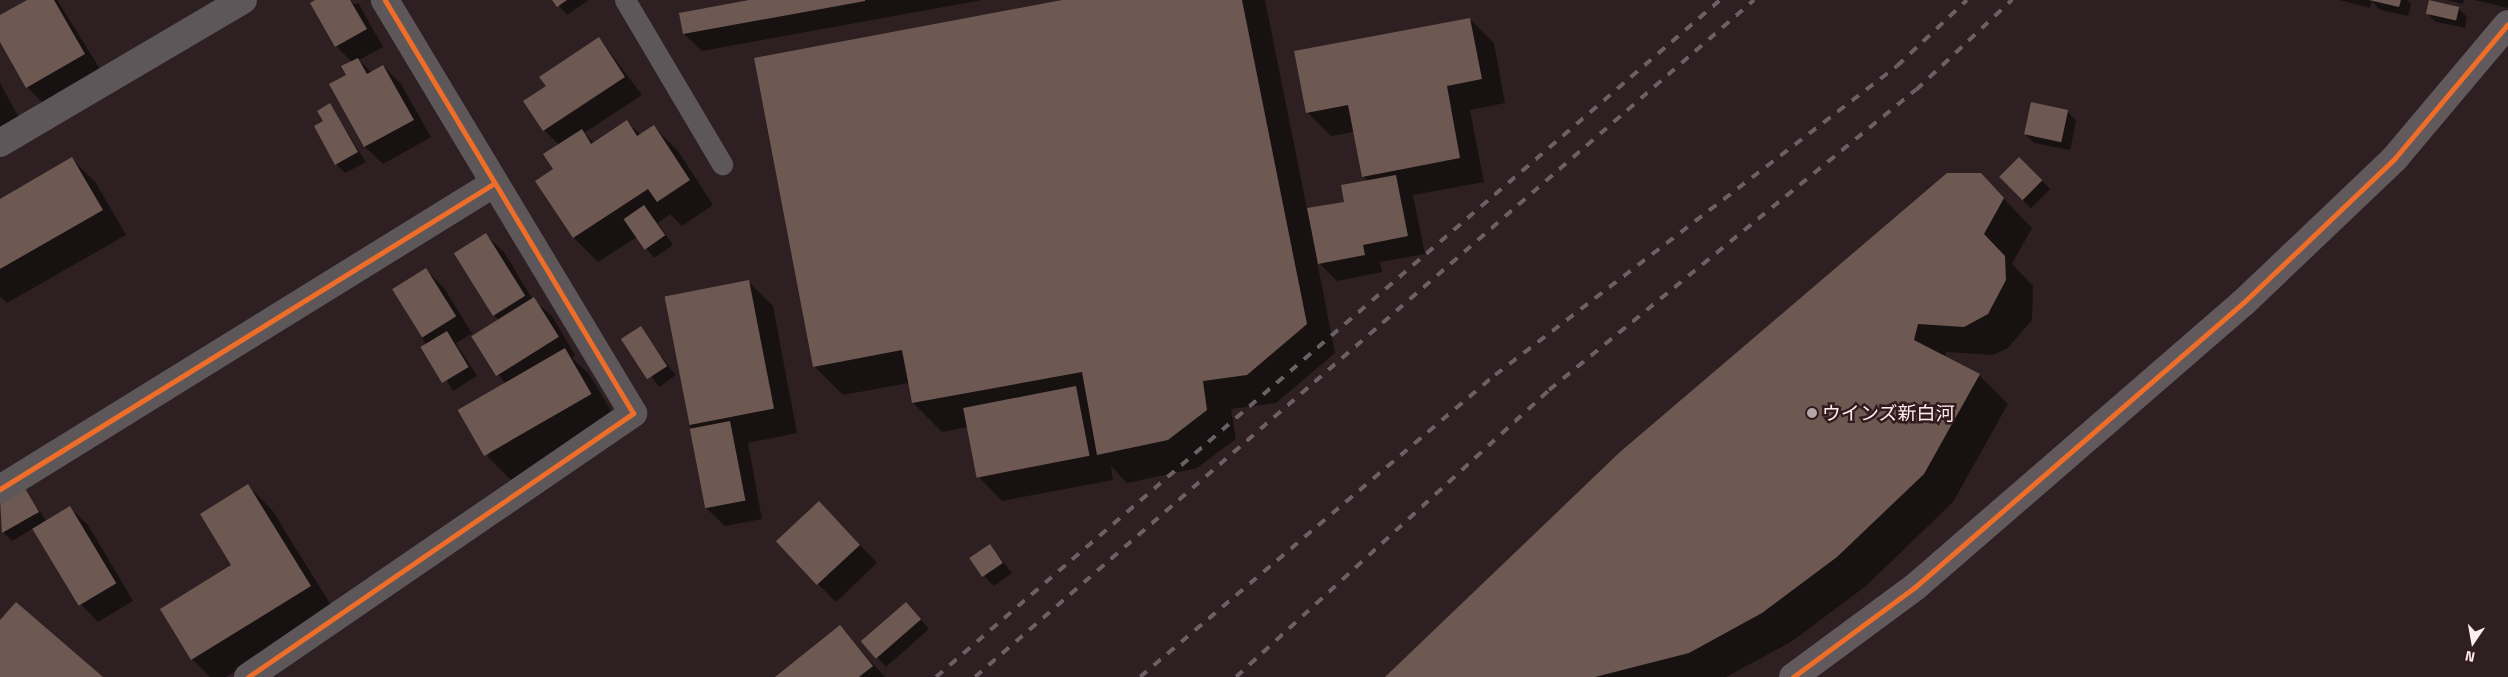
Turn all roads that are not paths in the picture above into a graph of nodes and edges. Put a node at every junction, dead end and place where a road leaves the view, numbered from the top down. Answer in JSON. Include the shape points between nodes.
{"nodes":[{"id":1,"x":243,"y":0,"type":"edge"},
{"id":2,"x":385,"y":0,"type":"edge"},
{"id":3,"x":624,"y":0,"type":"edge"},
{"id":4,"x":2508,"y":24,"type":"edge"},
{"id":5,"x":0,"y":143,"type":"edge"},
{"id":6,"x":722,"y":164,"type":"dead end"},
{"id":7,"x":493,"y":184,"type":"junction"},
{"id":8,"x":0,"y":489,"type":"edge"},
{"id":9,"x":248,"y":677,"type":"edge"},
{"id":10,"x":1793,"y":677,"type":"edge"}],
"edges":[{"from":1,"to":5,"type":"street"},
{"from":2,"to":7,"type":"street"},
{"from":3,"to":6,"type":"lane"},
{"from":4,"to":10,"type":"street","via":[[2395,158],[2244,302],[1915,587]]},
{"from":7,"to":8,"type":"street"},
{"from":7,"to":9,"type":"street","via":[[633,413]]}]}
